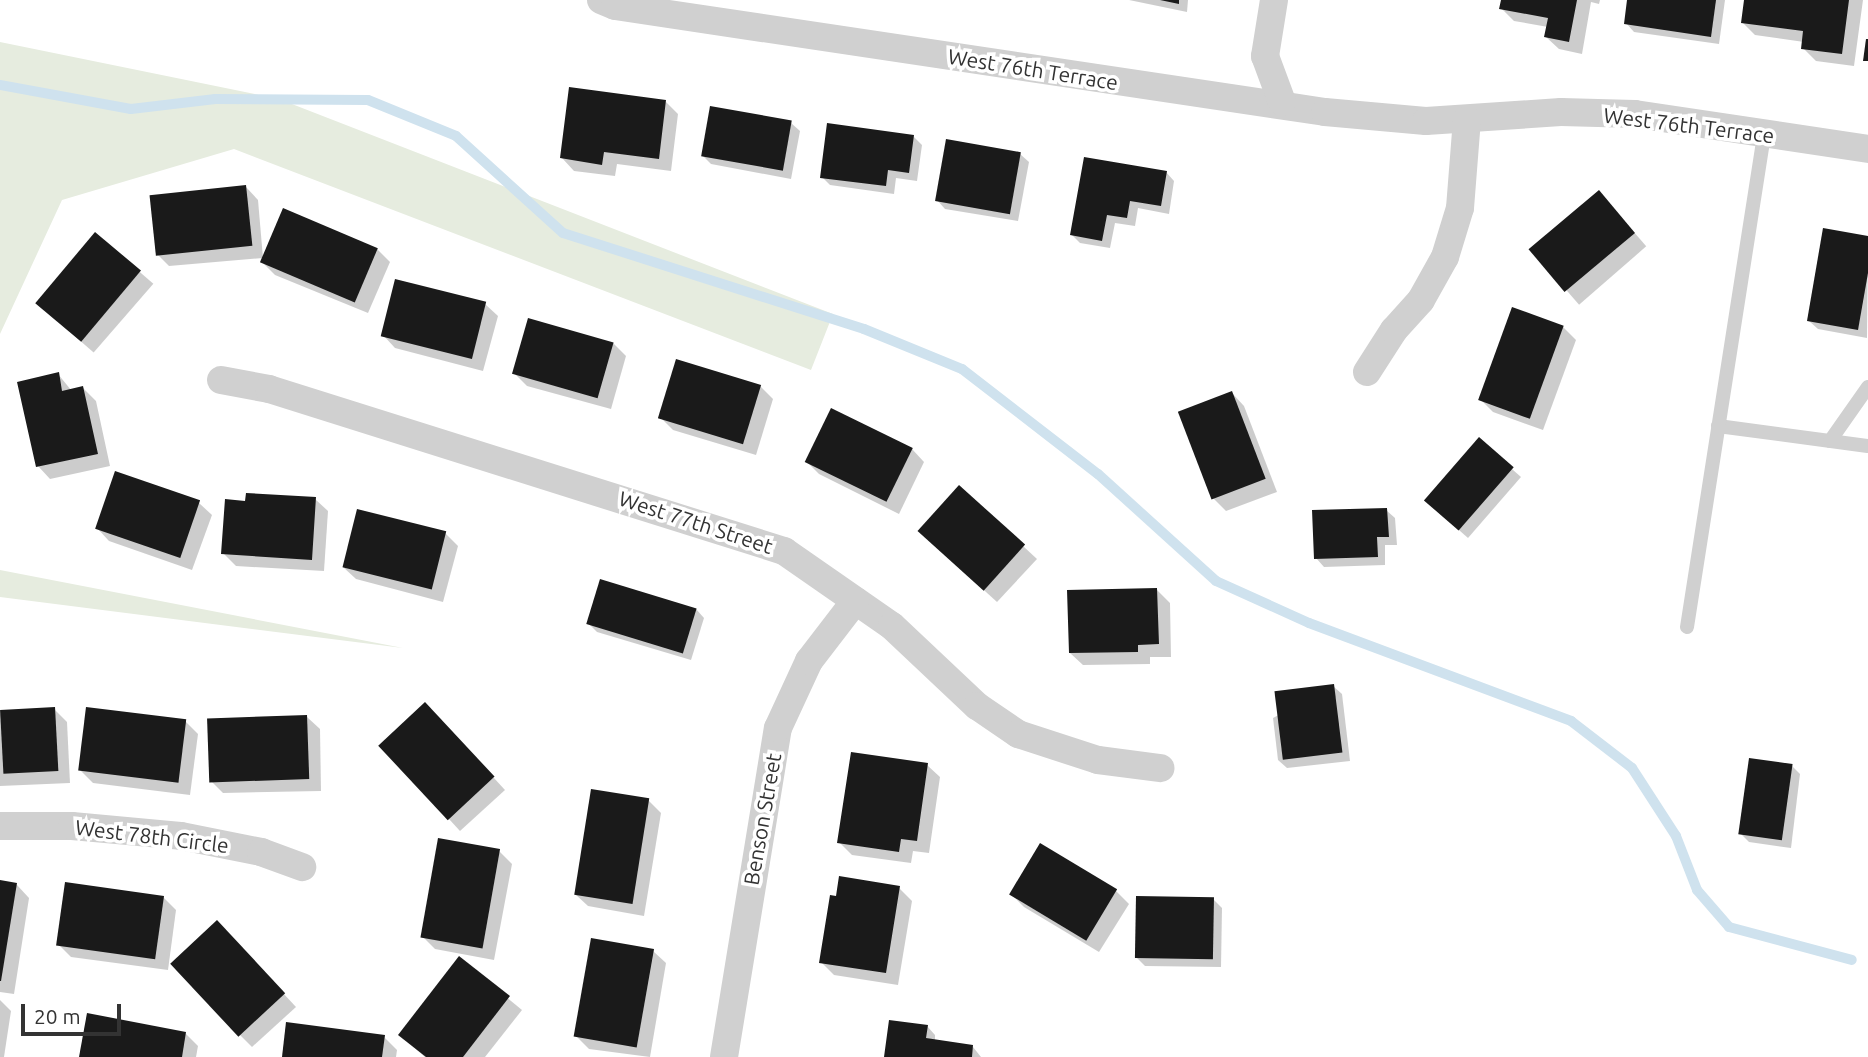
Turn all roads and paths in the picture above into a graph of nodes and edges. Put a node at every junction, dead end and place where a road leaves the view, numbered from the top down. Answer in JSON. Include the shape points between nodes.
{"nodes":[{"id":1,"x":601,"y":0,"type":"edge"},
{"id":2,"x":1274,"y":0,"type":"edge"},
{"id":3,"x":1282,"y":102,"type":"junction"},
{"id":4,"x":1467,"y":120,"type":"junction"},
{"id":5,"x":1764,"y":133,"type":"junction"},
{"id":6,"x":1868,"y":149,"type":"edge"},
{"id":7,"x":1367,"y":372,"type":"dead end"},
{"id":8,"x":221,"y":380,"type":"dead end"},
{"id":9,"x":1868,"y":387,"type":"edge"},
{"id":10,"x":1718,"y":426,"type":"junction"},
{"id":11,"x":1830,"y":441,"type":"junction"},
{"id":12,"x":1868,"y":446,"type":"edge"},
{"id":13,"x":855,"y":601,"type":"junction"},
{"id":14,"x":1687,"y":628,"type":"dead end"},
{"id":15,"x":1160,"y":768,"type":"dead end"},
{"id":16,"x":0,"y":827,"type":"edge"},
{"id":17,"x":302,"y":867,"type":"dead end"},
{"id":18,"x":724,"y":1057,"type":"edge"}],
"edges":[{"from":1,"to":3,"type":"street","name":"West 76th Terrace","via":[[683,16]]},
{"from":2,"to":3,"type":"street","via":[[1265,56]]},
{"from":3,"to":4,"type":"street","name":"West 76th Terrace","via":[[1338,113]]},
{"from":4,"to":5,"type":"street","name":"West 76th Terrace","via":[[1561,112],[1635,114]]},
{"from":4,"to":7,"type":"street","via":[[1460,208],[1445,257],[1421,300],[1394,330]]},
{"from":5,"to":6,"type":"street","name":"West 76th Terrace"},
{"from":5,"to":10,"type":"lane"},
{"from":8,"to":13,"type":"street","name":"West 77th Street","via":[[269,389],[748,537],[784,551]]},
{"from":9,"to":11,"type":"lane"},
{"from":10,"to":11,"type":"lane"},
{"from":10,"to":14,"type":"lane"},
{"from":11,"to":12,"type":"lane"},
{"from":13,"to":15,"type":"street","name":"West 77th Street","via":[[892,626],[977,706],[1018,734],[1098,760]]},
{"from":13,"to":18,"type":"street","name":"Benson Street","via":[[809,662],[778,728]]},
{"from":16,"to":17,"type":"street","name":"West 78th Circle","via":[[72,826],[181,836],[240,847]]}]}
